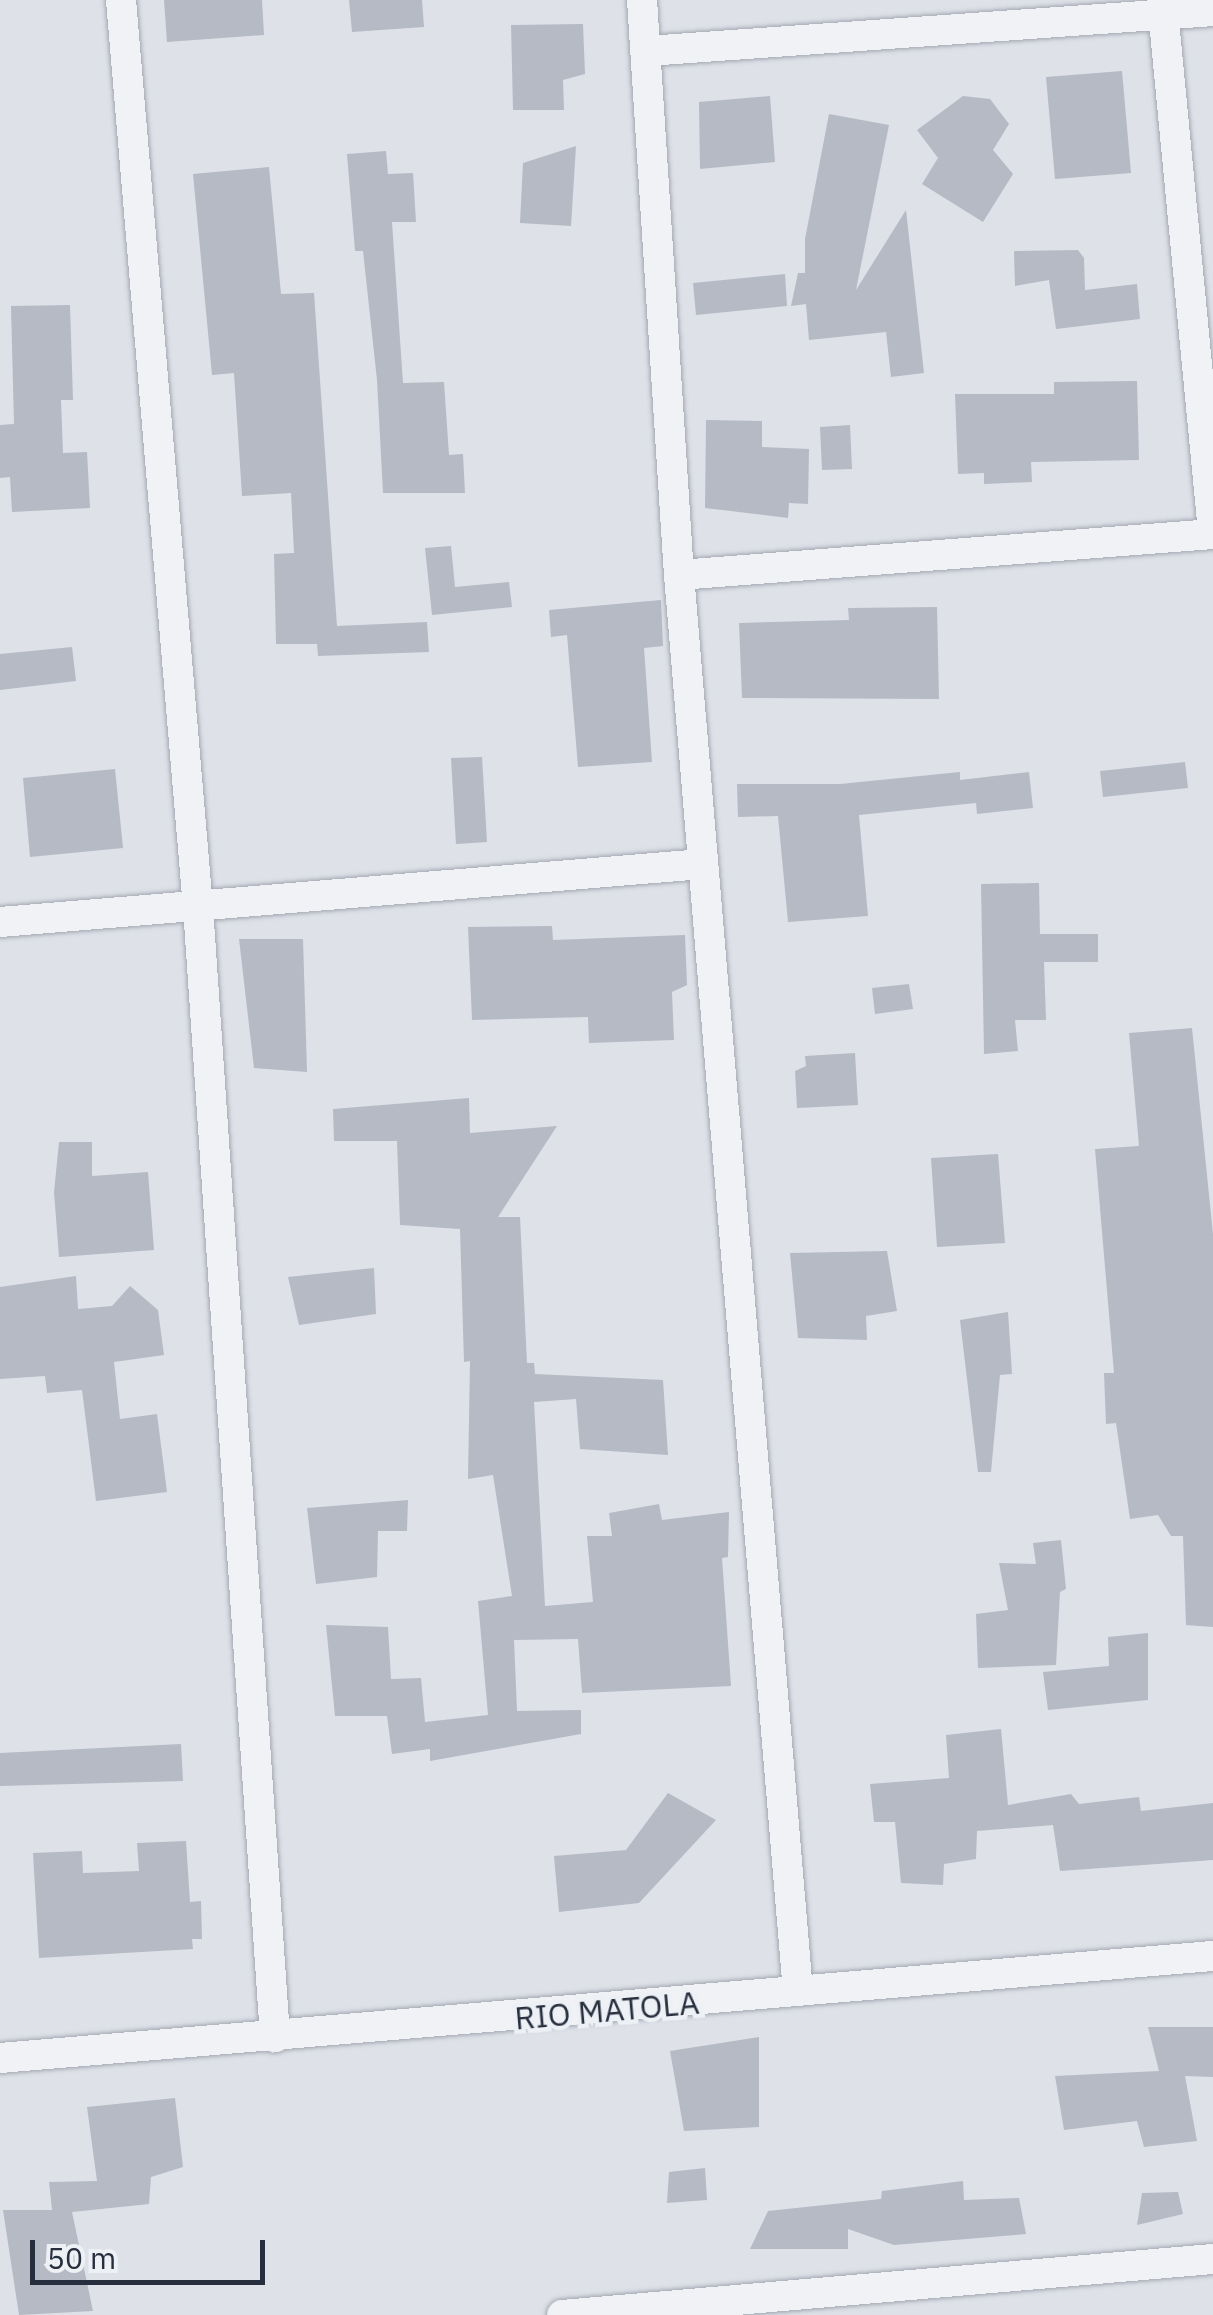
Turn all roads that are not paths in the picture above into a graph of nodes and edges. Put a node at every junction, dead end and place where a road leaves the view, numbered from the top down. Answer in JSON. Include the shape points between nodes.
{"nodes":[{"id":1,"x":121,"y":0,"type":"edge"},
{"id":2,"x":642,"y":0,"type":"edge"},
{"id":3,"x":1163,"y":8,"type":"edge"},
{"id":4,"x":1212,"y":13,"type":"edge"},
{"id":5,"x":647,"y":51,"type":"junction"},
{"id":6,"x":1213,"y":533,"type":"edge"},
{"id":7,"x":678,"y":575,"type":"junction"},
{"id":8,"x":703,"y":864,"type":"junction"},
{"id":9,"x":198,"y":907,"type":"junction"},
{"id":10,"x":0,"y":922,"type":"edge"},
{"id":11,"x":1213,"y":1956,"type":"edge"},
{"id":12,"x":798,"y":1991,"type":"junction"},
{"id":13,"x":275,"y":2037,"type":"junction"},
{"id":14,"x":0,"y":2058,"type":"edge"},
{"id":15,"x":1213,"y":2259,"type":"edge"},
{"id":16,"x":562,"y":2315,"type":"edge"}],
"edges":[{"from":1,"to":9,"type":"street"},
{"from":2,"to":5,"type":"street"},
{"from":3,"to":4,"type":"street"},
{"from":3,"to":5,"type":"street"},
{"from":3,"to":6,"type":"street"},
{"from":5,"to":7,"type":"street"},
{"from":6,"to":7,"type":"street"},
{"from":7,"to":8,"type":"street"},
{"from":8,"to":9,"type":"street"},
{"from":8,"to":12,"type":"street"},
{"from":9,"to":10,"type":"street"},
{"from":9,"to":13,"type":"street"},
{"from":11,"to":12,"type":"street","name":"RIO MATOLA"},
{"from":12,"to":13,"type":"street","name":"RIO MATOLA"},
{"from":13,"to":14,"type":"street","name":"RIO MATOLA"},
{"from":15,"to":16,"type":"street"}]}
